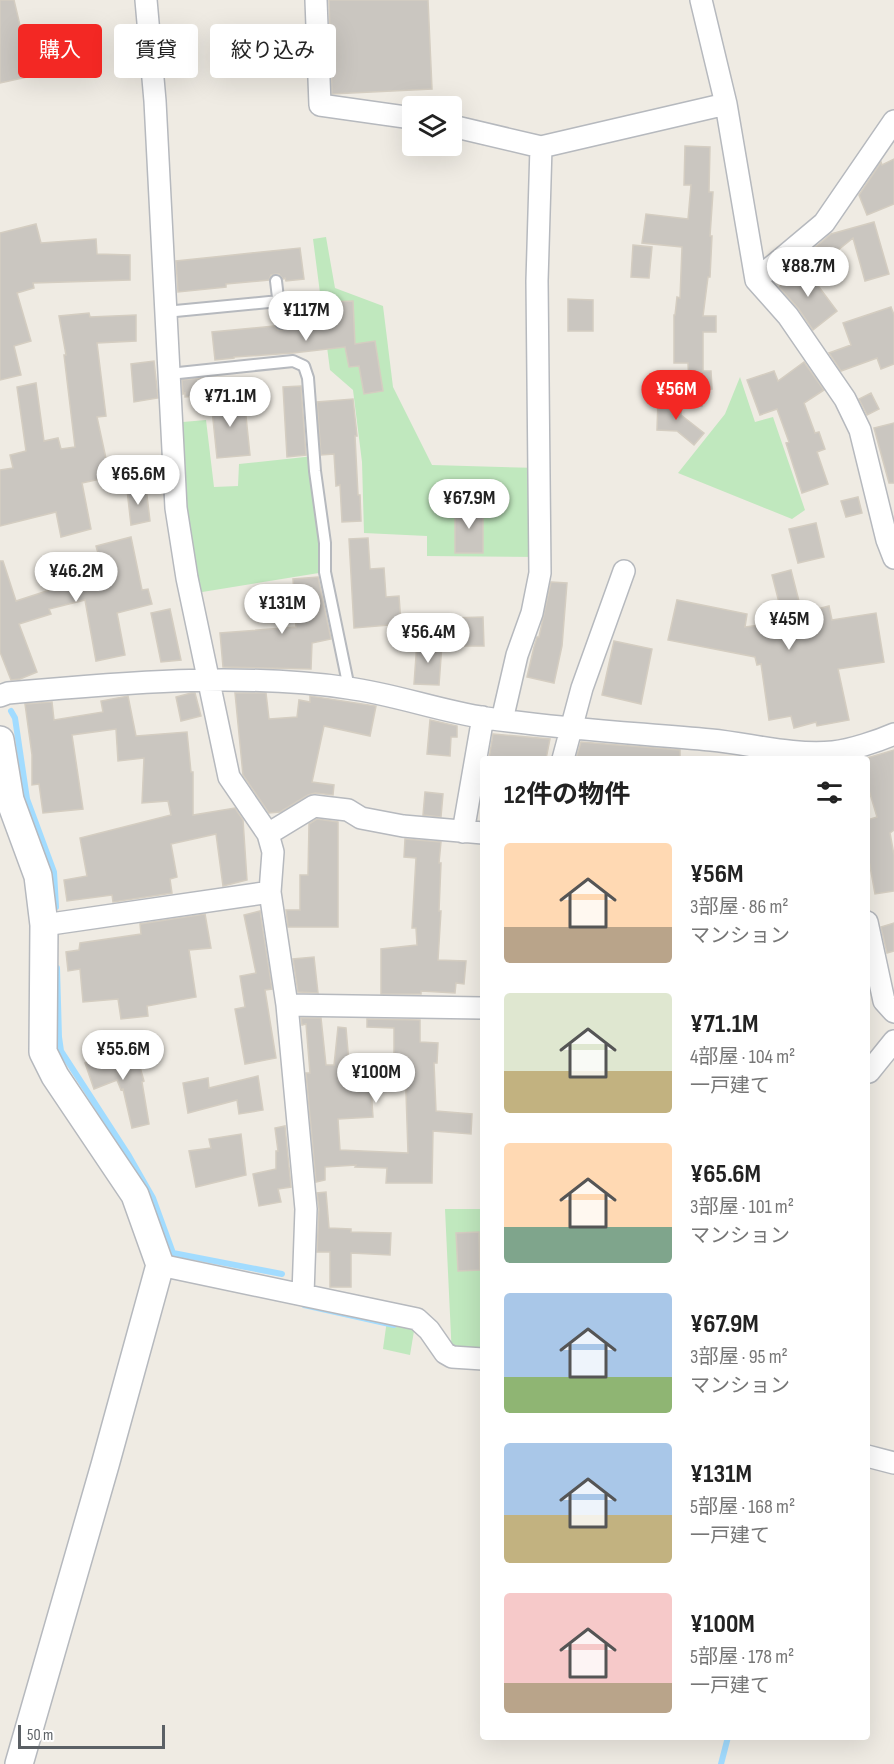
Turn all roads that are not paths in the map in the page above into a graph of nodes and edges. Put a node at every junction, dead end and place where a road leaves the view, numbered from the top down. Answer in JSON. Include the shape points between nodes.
{"nodes":[{"id":1,"x":146,"y":0,"type":"edge"},
{"id":2,"x":316,"y":0,"type":"edge"},
{"id":3,"x":701,"y":0,"type":"edge"},
{"id":4,"x":726,"y":104,"type":"junction"},
{"id":5,"x":402,"y":117,"type":"edge"},
{"id":6,"x":894,"y":122,"type":"edge"},
{"id":7,"x":462,"y":128,"type":"edge"},
{"id":8,"x":541,"y":147,"type":"junction"},
{"id":9,"x":756,"y":280,"type":"junction"},
{"id":10,"x":276,"y":281,"type":"dead end"},
{"id":11,"x":279,"y":301,"type":"junction"},
{"id":12,"x":165,"y":312,"type":"junction"},
{"id":13,"x":281,"y":323,"type":"dead end"},
{"id":14,"x":168,"y":374,"type":"junction"},
{"id":15,"x":894,"y":558,"type":"edge"},
{"id":16,"x":624,"y":571,"type":"dead end"},
{"id":17,"x":209,"y":681,"type":"junction"},
{"id":18,"x":349,"y":688,"type":"junction"},
{"id":19,"x":0,"y":696,"type":"edge"},
{"id":20,"x":492,"y":719,"type":"junction"},
{"id":21,"x":570,"y":729,"type":"junction"},
{"id":22,"x":894,"y":734,"type":"edge"},
{"id":23,"x":0,"y":740,"type":"edge"},
{"id":24,"x":835,"y":755,"type":"edge"},
{"id":25,"x":486,"y":756,"type":"edge"},
{"id":26,"x":564,"y":756,"type":"edge"},
{"id":27,"x":480,"y":791,"type":"edge"},
{"id":28,"x":473,"y":833,"type":"edge"},
{"id":29,"x":268,"y":834,"type":"junction"},
{"id":30,"x":270,"y":892,"type":"junction"},
{"id":31,"x":44,"y":925,"type":"junction"},
{"id":32,"x":870,"y":936,"type":"edge"},
{"id":33,"x":287,"y":1005,"type":"junction"},
{"id":34,"x":480,"y":1008,"type":"edge"},
{"id":35,"x":894,"y":1012,"type":"edge"},
{"id":36,"x":894,"y":1041,"type":"edge"},
{"id":37,"x":870,"y":1071,"type":"edge"},
{"id":38,"x":160,"y":1265,"type":"junction"},
{"id":39,"x":303,"y":1294,"type":"junction"},
{"id":40,"x":480,"y":1359,"type":"edge"},
{"id":41,"x":870,"y":1457,"type":"edge"},
{"id":42,"x":894,"y":1463,"type":"edge"},
{"id":43,"x":19,"y":1764,"type":"edge"}],
"edges":[{"from":1,"to":12,"type":"street"},
{"from":2,"to":5,"type":"street","via":[[320,105]]},
{"from":3,"to":4,"type":"street"},
{"from":4,"to":8,"type":"street"},
{"from":4,"to":9,"type":"street"},
{"from":6,"to":9,"type":"street","via":[[824,223]]},
{"from":7,"to":8,"type":"street"},
{"from":8,"to":20,"type":"street","via":[[537,281],[540,573],[532,613]]},
{"from":9,"to":15,"type":"street","via":[[788,316],[845,399],[860,430],[886,540]]},
{"from":10,"to":11,"type":"lane"},
{"from":11,"to":12,"type":"lane"},
{"from":11,"to":13,"type":"lane"},
{"from":12,"to":14,"type":"street"},
{"from":14,"to":17,"type":"street","via":[[176,508]]},
{"from":14,"to":18,"type":"lane","via":[[293,361],[304,366],[325,572]]},
{"from":16,"to":21,"type":"street"},
{"from":17,"to":18,"type":"street","via":[[278,681]]},
{"from":17,"to":19,"type":"street","via":[[76,687]]},
{"from":17,"to":29,"type":"street","via":[[229,777]]},
{"from":18,"to":20,"type":"street"},
{"from":20,"to":21,"type":"street"},
{"from":20,"to":25,"type":"street"},
{"from":21,"to":24,"type":"street"},
{"from":21,"to":26,"type":"street"},
{"from":22,"to":24,"type":"street"},
{"from":23,"to":31,"type":"street","via":[[10,800],[38,876]]},
{"from":27,"to":28,"type":"street"},
{"from":28,"to":29,"type":"street","via":[[403,826],[361,818],[348,810],[314,806]]},
{"from":29,"to":30,"type":"street","via":[[273,852]]},
{"from":30,"to":31,"type":"street"},
{"from":30,"to":33,"type":"street"},
{"from":31,"to":38,"type":"street","via":[[43,1052],[135,1195]]},
{"from":32,"to":35,"type":"street","via":[[884,1000]]},
{"from":33,"to":34,"type":"street"},
{"from":33,"to":39,"type":"street","via":[[306,1209]]},
{"from":36,"to":37,"type":"street"},
{"from":38,"to":39,"type":"street"},
{"from":38,"to":43,"type":"street"},
{"from":39,"to":40,"type":"street","via":[[417,1318],[445,1353]]},
{"from":41,"to":42,"type":"street"}]}
